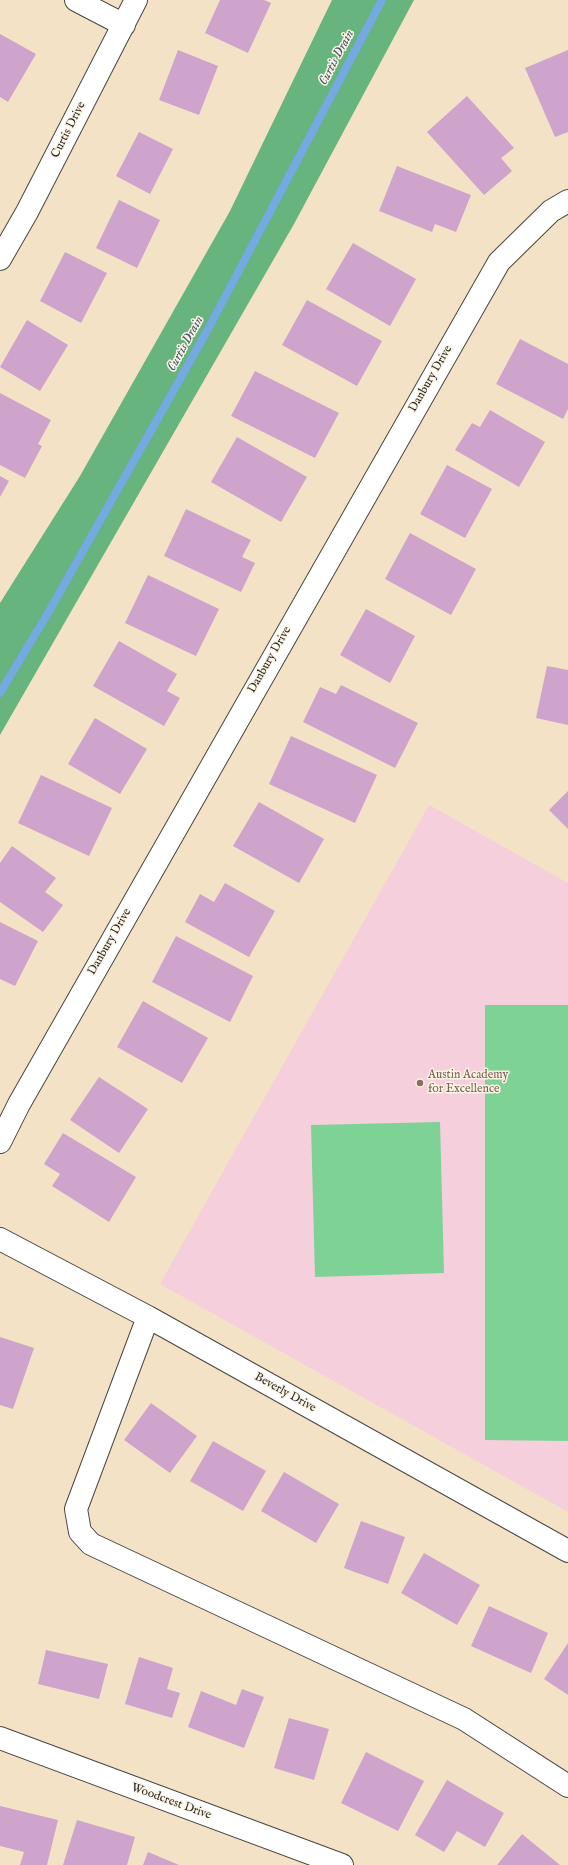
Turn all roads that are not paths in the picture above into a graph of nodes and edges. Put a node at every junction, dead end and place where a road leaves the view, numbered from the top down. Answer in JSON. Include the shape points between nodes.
{"nodes":[{"id":1,"x":76,"y":0,"type":"edge"},
{"id":2,"x":136,"y":0,"type":"edge"},
{"id":3,"x":124,"y":25,"type":"junction"},
{"id":4,"x":568,"y":201,"type":"edge"},
{"id":5,"x":0,"y":259,"type":"edge"},
{"id":6,"x":0,"y":1142,"type":"edge"},
{"id":7,"x":0,"y":1239,"type":"edge"},
{"id":8,"x":148,"y":1317,"type":"junction"},
{"id":9,"x":568,"y":1550,"type":"edge"},
{"id":10,"x":1,"y":1742,"type":"edge"},
{"id":11,"x":568,"y":1786,"type":"edge"},
{"id":12,"x":342,"y":1865,"type":"edge"}],
"edges":[{"from":1,"to":3,"type":"street"},
{"from":2,"to":3,"type":"street","name":"Curtis Drive"},
{"from":3,"to":5,"type":"street","name":"Curtis Drive"},
{"from":4,"to":6,"type":"street","name":"Danbury Drive","via":[[551,210],[499,262],[153,866]]},
{"from":7,"to":8,"type":"street","name":"Beverly Drive"},
{"from":8,"to":9,"type":"street","name":"Beverly Drive"},
{"from":8,"to":11,"type":"street","via":[[76,1509],[80,1532],[92,1544],[464,1719]]},
{"from":10,"to":12,"type":"street","name":"Woodcrest Drive"}]}
